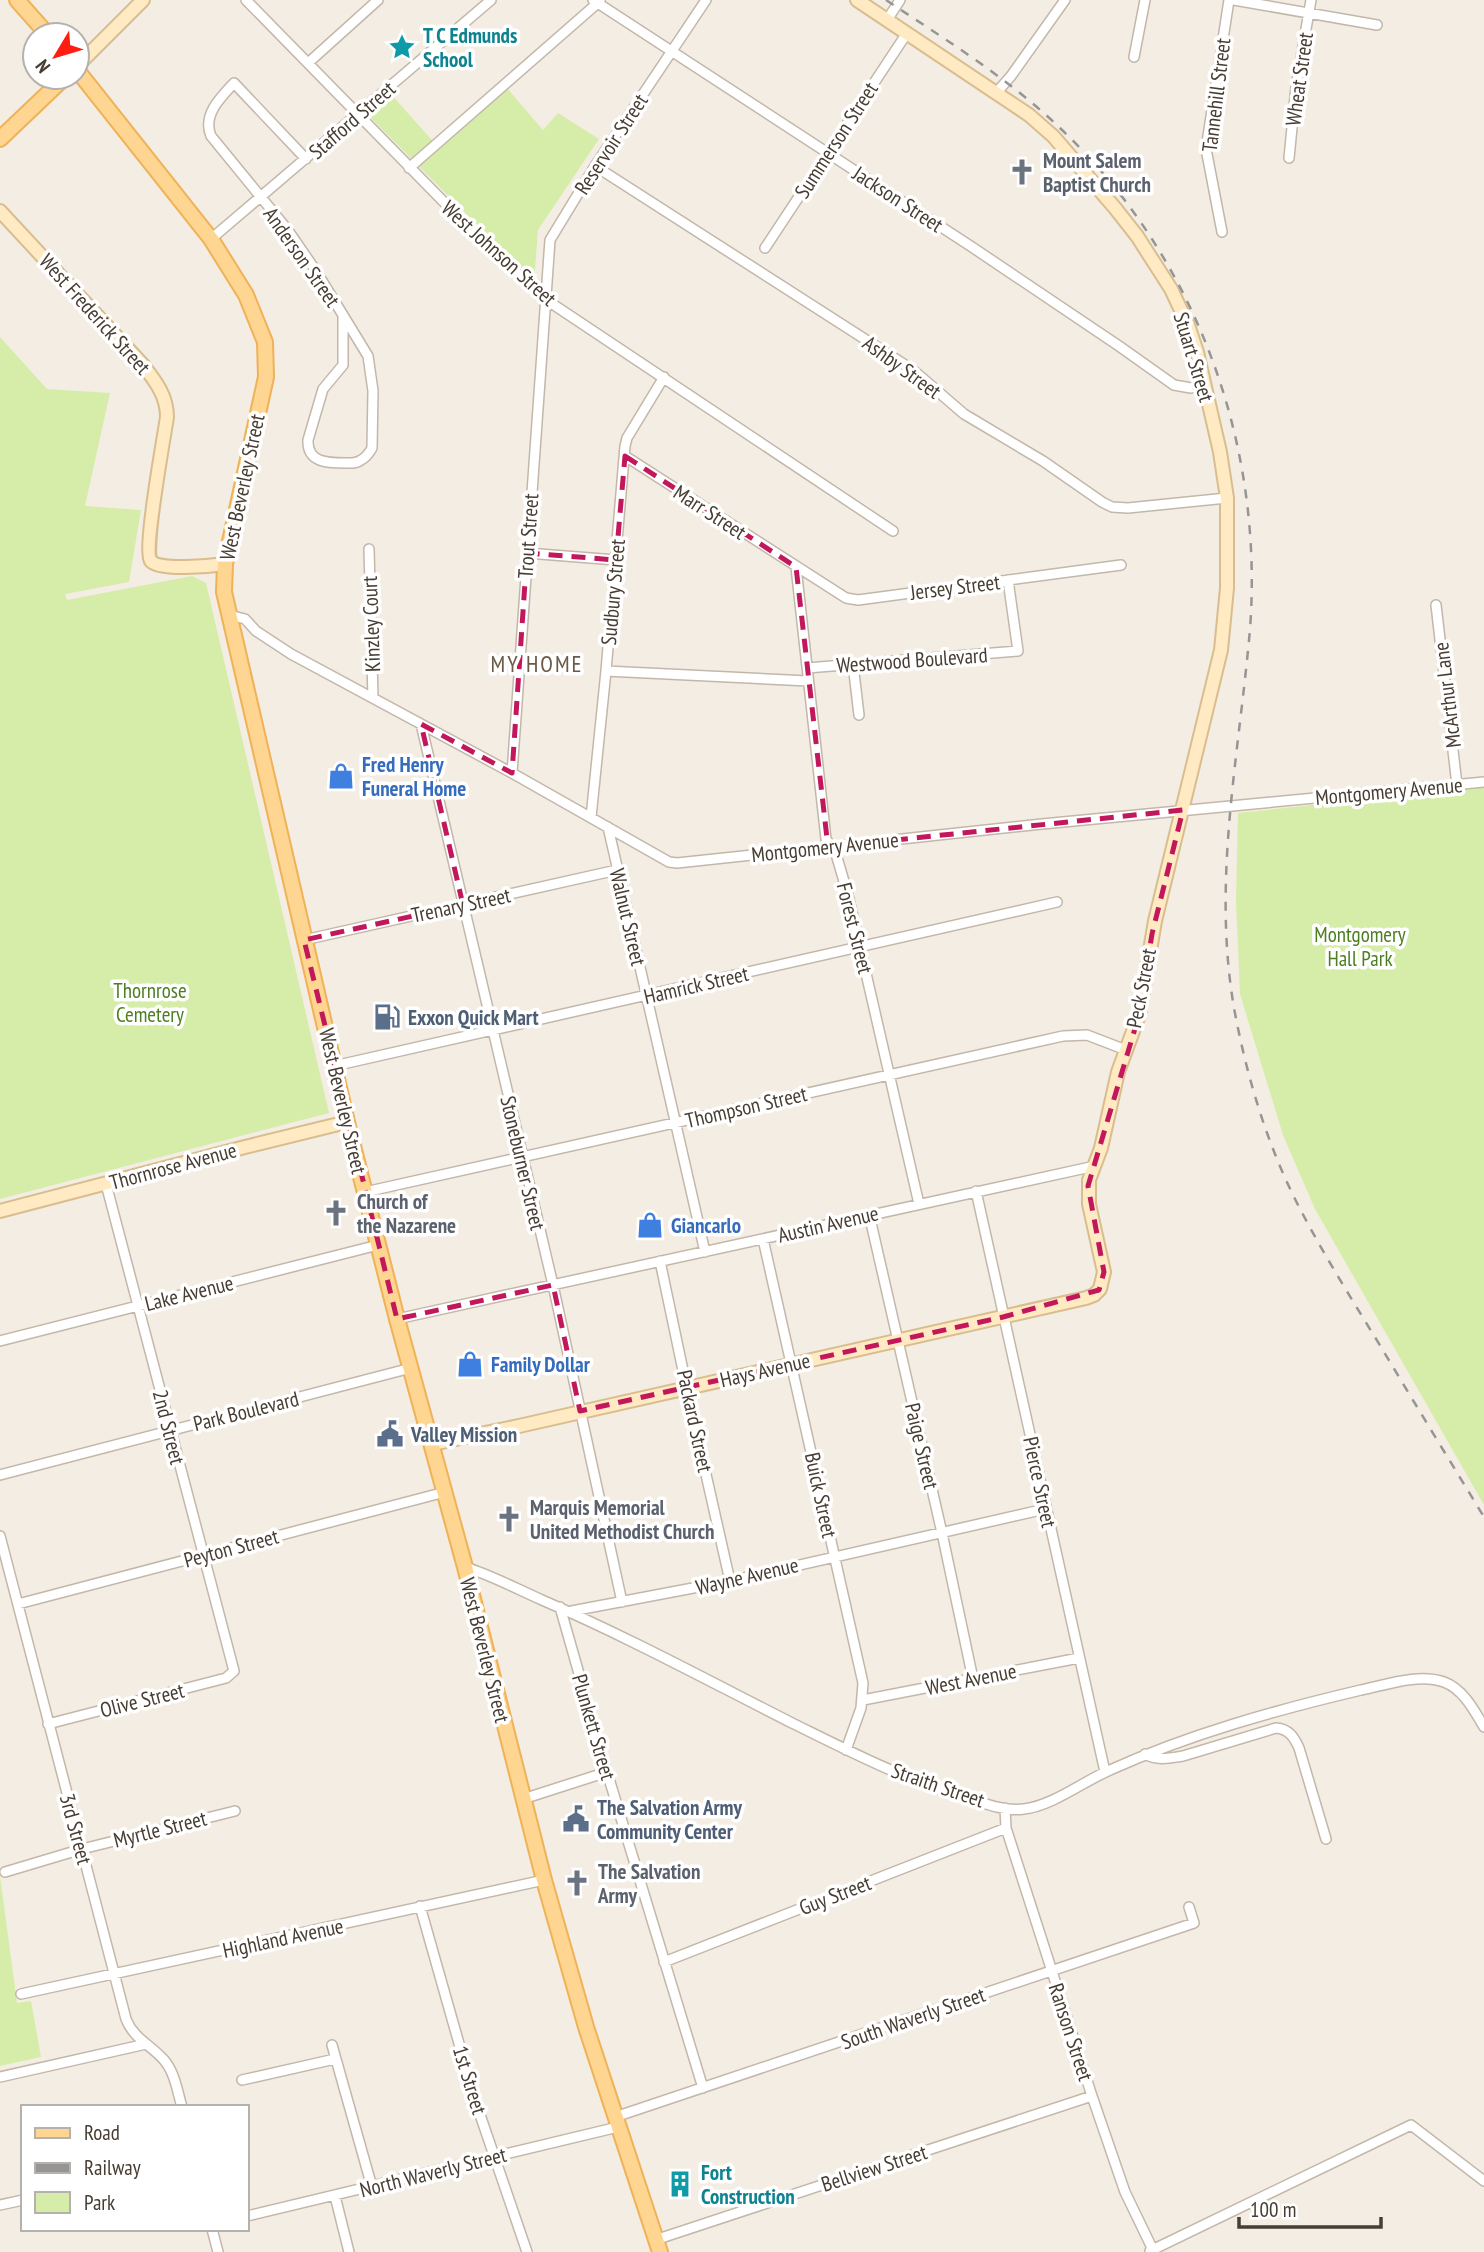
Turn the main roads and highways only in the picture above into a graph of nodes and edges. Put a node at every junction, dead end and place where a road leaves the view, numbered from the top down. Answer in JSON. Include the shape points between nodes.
{"nodes":[{"id":1,"x":24,"y":3,"type":"edge"},
{"id":2,"x":38,"y":21,"type":"edge"},
{"id":3,"x":91,"y":86,"type":"edge"},
{"id":4,"x":50,"y":91,"type":"edge"},
{"id":5,"x":0,"y":139,"type":"edge"},
{"id":6,"x":657,"y":2246,"type":"edge"}],
"edges":[{"from":1,"to":2,"type":"main road"},
{"from":3,"to":6,"type":"main road","name":"West Beverley Street","via":[[211,239],[260,325],[266,377],[225,564],[229,615],[347,1122],[544,1880]]},
{"from":4,"to":5,"type":"main road"}]}
